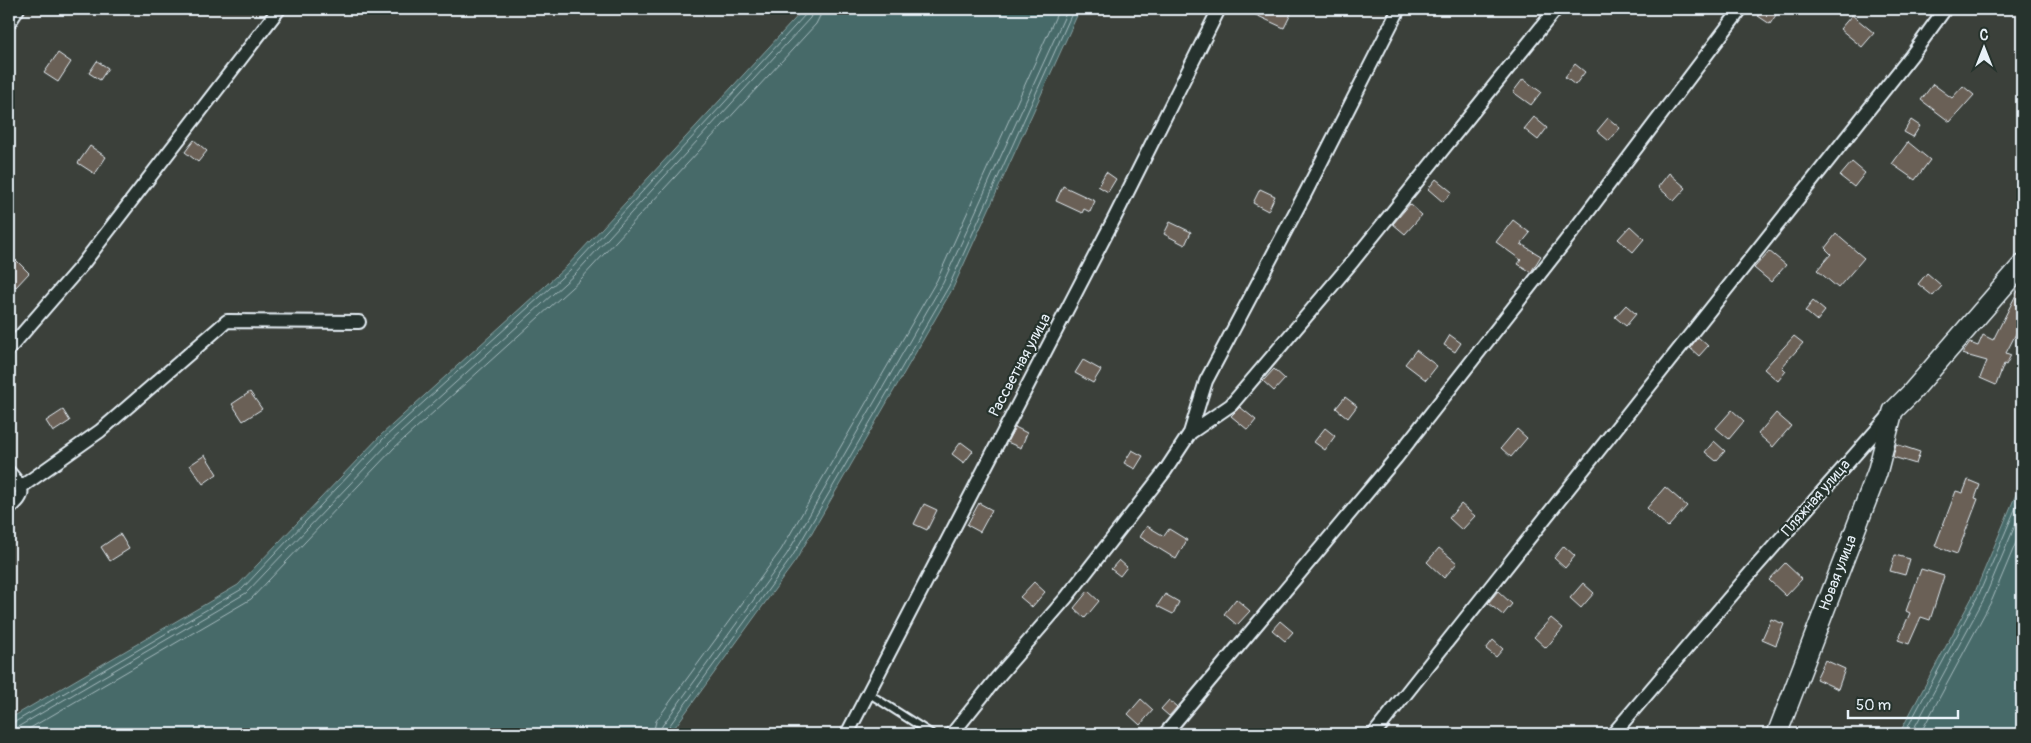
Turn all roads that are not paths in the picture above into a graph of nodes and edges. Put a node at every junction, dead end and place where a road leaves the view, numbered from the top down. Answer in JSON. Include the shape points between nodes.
{"nodes":[{"id":1,"x":18,"y":9,"type":"edge"},
{"id":2,"x":279,"y":9,"type":"edge"},
{"id":3,"x":1220,"y":9,"type":"edge"},
{"id":4,"x":1399,"y":9,"type":"edge"},
{"id":5,"x":1556,"y":9,"type":"edge"},
{"id":6,"x":1741,"y":9,"type":"edge"},
{"id":7,"x":1945,"y":9,"type":"edge"},
{"id":8,"x":9,"y":23,"type":"edge"},
{"id":9,"x":2022,"y":265,"type":"edge"},
{"id":10,"x":359,"y":322,"type":"dead end"},
{"id":11,"x":9,"y":349,"type":"edge"},
{"id":12,"x":1893,"y":411,"type":"junction"},
{"id":13,"x":1190,"y":433,"type":"junction"},
{"id":14,"x":9,"y":472,"type":"edge"},
{"id":15,"x":21,"y":487,"type":"junction"},
{"id":16,"x":9,"y":509,"type":"edge"},
{"id":17,"x":868,"y":693,"type":"junction"},
{"id":18,"x":847,"y":734,"type":"edge"},
{"id":19,"x":932,"y":734,"type":"edge"},
{"id":20,"x":952,"y":734,"type":"edge"},
{"id":21,"x":1165,"y":734,"type":"edge"},
{"id":22,"x":1374,"y":734,"type":"edge"},
{"id":23,"x":1613,"y":734,"type":"edge"},
{"id":24,"x":1777,"y":734,"type":"edge"}],
"edges":[{"from":1,"to":8,"type":"street"},
{"from":2,"to":11,"type":"street","via":[[82,265]]},
{"from":3,"to":17,"type":"street","name":"Рассветная улица"},
{"from":4,"to":13,"type":"street","via":[[1206,381]]},
{"from":5,"to":13,"type":"street","via":[[1232,405]]},
{"from":6,"to":21,"type":"street","via":[[1396,458]]},
{"from":7,"to":22,"type":"street","via":[[1905,64]]},
{"from":9,"to":12,"type":"street","name":"Пляжная улица"},
{"from":10,"to":15,"type":"street","via":[[227,321],[100,431]]},
{"from":12,"to":23,"type":"street","name":"Пляжная улица"},
{"from":12,"to":24,"type":"street","name":"Новая улица","via":[[1877,473]]},
{"from":13,"to":20,"type":"street","via":[[1165,471],[1066,598]]},
{"from":14,"to":15,"type":"street"},
{"from":15,"to":16,"type":"street","via":[[20,500]]},
{"from":17,"to":18,"type":"street","name":"Рассветная улица"},
{"from":17,"to":19,"type":"lane"}]}
